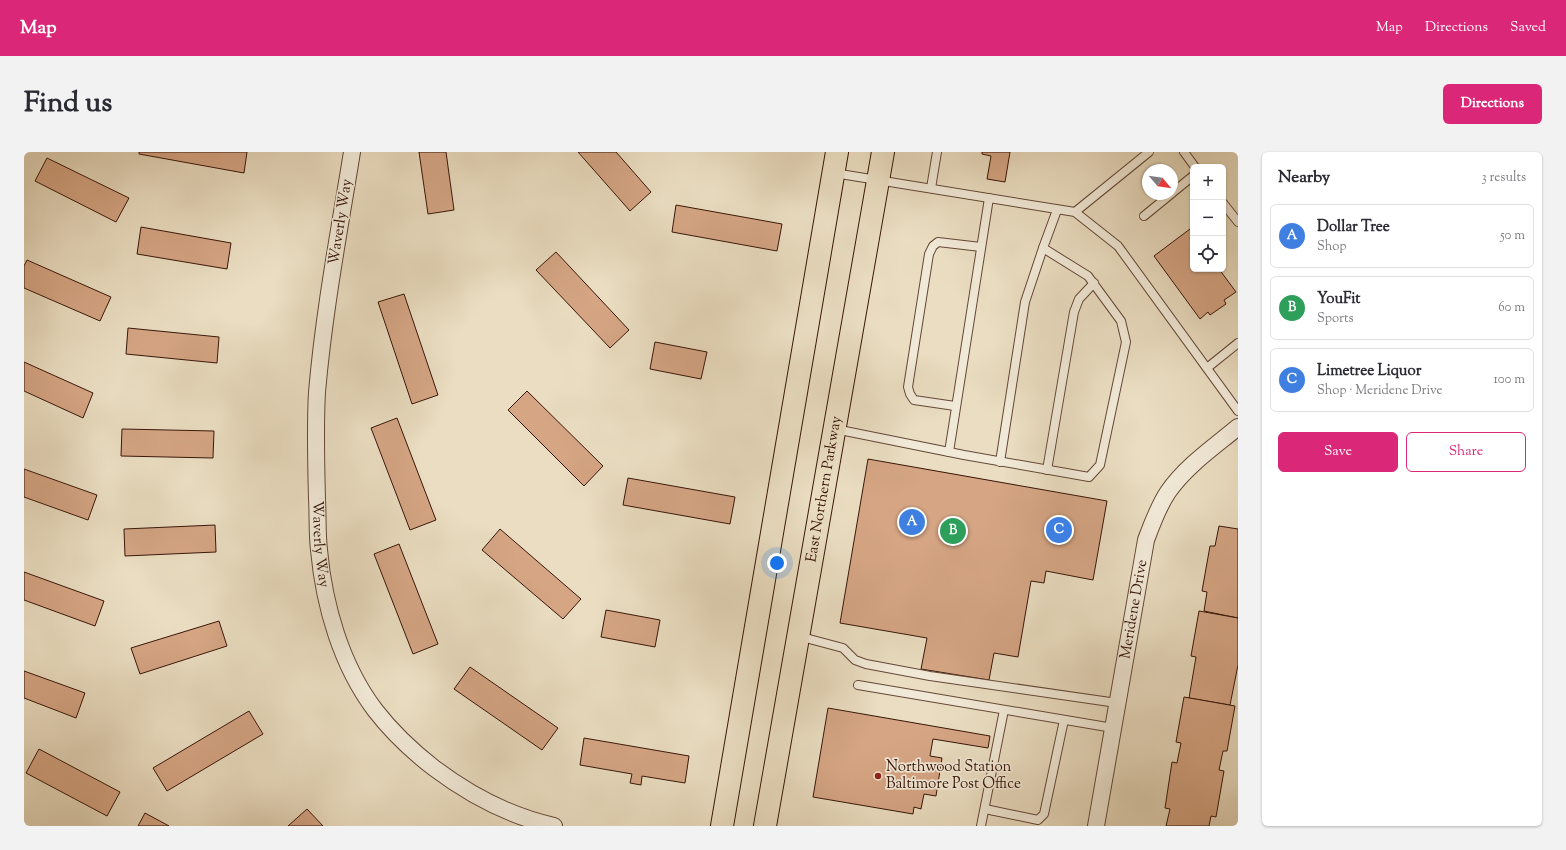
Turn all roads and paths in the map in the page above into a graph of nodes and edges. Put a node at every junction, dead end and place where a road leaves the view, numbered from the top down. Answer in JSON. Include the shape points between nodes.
{"nodes":[{"id":1,"x":352,"y":152,"type":"edge"},
{"id":2,"x":883,"y":152,"type":"edge"},
{"id":3,"x":937,"y":152,"type":"edge"},
{"id":4,"x":1149,"y":152,"type":"edge"},
{"id":5,"x":1184,"y":152,"type":"edge"},
{"id":6,"x":835,"y":162,"type":"edge"},
{"id":7,"x":1193,"y":164,"type":"edge"},
{"id":8,"x":878,"y":179,"type":"junction"},
{"id":9,"x":1190,"y":179,"type":"edge"},
{"id":10,"x":931,"y":188,"type":"junction"},
{"id":11,"x":1178,"y":189,"type":"edge"},
{"id":12,"x":989,"y":198,"type":"junction"},
{"id":13,"x":1164,"y":200,"type":"edge"},
{"id":14,"x":1226,"y":206,"type":"edge"},
{"id":15,"x":1057,"y":210,"type":"junction"},
{"id":16,"x":1075,"y":212,"type":"junction"},
{"id":17,"x":1144,"y":216,"type":"dead end"},
{"id":18,"x":1238,"y":222,"type":"edge"},
{"id":19,"x":981,"y":247,"type":"junction"},
{"id":20,"x":1043,"y":248,"type":"junction"},
{"id":21,"x":1094,"y":284,"type":"junction"},
{"id":22,"x":1238,"y":343,"type":"edge"},
{"id":23,"x":1207,"y":368,"type":"junction"},
{"id":24,"x":956,"y":406,"type":"junction"},
{"id":25,"x":1238,"y":411,"type":"edge"},
{"id":26,"x":1238,"y":427,"type":"edge"},
{"id":27,"x":834,"y":429,"type":"junction"},
{"id":28,"x":949,"y":452,"type":"junction"},
{"id":29,"x":1000,"y":462,"type":"junction"},
{"id":30,"x":1047,"y":470,"type":"junction"},
{"id":31,"x":798,"y":636,"type":"junction"},
{"id":32,"x":858,"y":685,"type":"dead end"},
{"id":33,"x":1117,"y":702,"type":"junction"},
{"id":34,"x":1004,"y":710,"type":"junction"},
{"id":35,"x":1064,"y":720,"type":"junction"},
{"id":36,"x":1113,"y":728,"type":"junction"},
{"id":37,"x":985,"y":809,"type":"junction"},
{"id":38,"x":554,"y":826,"type":"edge"},
{"id":39,"x":722,"y":826,"type":"edge"},
{"id":40,"x":765,"y":826,"type":"edge"},
{"id":41,"x":981,"y":826,"type":"edge"},
{"id":42,"x":1096,"y":826,"type":"edge"}],
"edges":[{"from":1,"to":38,"type":"street","name":"Waverly Way","via":[[324,329],[316,425],[319,549],[324,586],[340,644],[374,709],[398,738],[454,783],[480,800],[512,815]]},
{"from":2,"to":8,"type":"main road","name":"East Northern Parkway"},
{"from":3,"to":10,"type":"lane"},
{"from":4,"to":16,"type":"lane"},
{"from":5,"to":7,"type":"lane"},
{"from":6,"to":8,"type":"lane"},
{"from":6,"to":39,"type":"main road"},
{"from":8,"to":10,"type":"lane"},
{"from":8,"to":27,"type":"main road","name":"East Northern Parkway"},
{"from":9,"to":11,"type":"lane"},
{"from":10,"to":12,"type":"lane"},
{"from":12,"to":15,"type":"lane"},
{"from":12,"to":19,"type":"lane"},
{"from":13,"to":17,"type":"lane"},
{"from":14,"to":18,"type":"lane"},
{"from":15,"to":16,"type":"lane"},
{"from":15,"to":20,"type":"lane"},
{"from":16,"to":23,"type":"lane","via":[[1118,246]]},
{"from":19,"to":24,"type":"lane"},
{"from":19,"to":24,"type":"lane","via":[[938,242],[933,246],[928,262],[908,387],[914,400]]},
{"from":20,"to":21,"type":"lane","via":[[1088,276]]},
{"from":20,"to":29,"type":"lane","via":[[1025,302]]},
{"from":21,"to":30,"type":"lane","via":[[1079,299],[1074,312]]},
{"from":21,"to":30,"type":"lane","via":[[1121,321],[1126,342],[1100,465],[1089,477]]},
{"from":22,"to":23,"type":"lane"},
{"from":23,"to":25,"type":"lane"},
{"from":24,"to":28,"type":"lane"},
{"from":26,"to":33,"type":"street","name":"Meridene Drive","via":[[1188,468],[1168,492],[1155,517],[1146,540]]},
{"from":27,"to":28,"type":"lane"},
{"from":27,"to":31,"type":"main road","name":"East Northern Parkway"},
{"from":28,"to":29,"type":"lane"},
{"from":29,"to":30,"type":"lane"},
{"from":31,"to":33,"type":"lane","via":[[843,648],[855,660],[866,664],[930,676]]},
{"from":31,"to":40,"type":"main road","name":"East Northern Parkway"},
{"from":32,"to":34,"type":"lane"},
{"from":33,"to":36,"type":"street","name":"Meridene Drive"},
{"from":34,"to":35,"type":"lane"},
{"from":34,"to":37,"type":"lane"},
{"from":35,"to":36,"type":"lane"},
{"from":35,"to":37,"type":"lane","via":[[1044,814],[1038,820]]},
{"from":36,"to":42,"type":"street","name":"Meridene Drive"},
{"from":37,"to":41,"type":"lane"}]}
